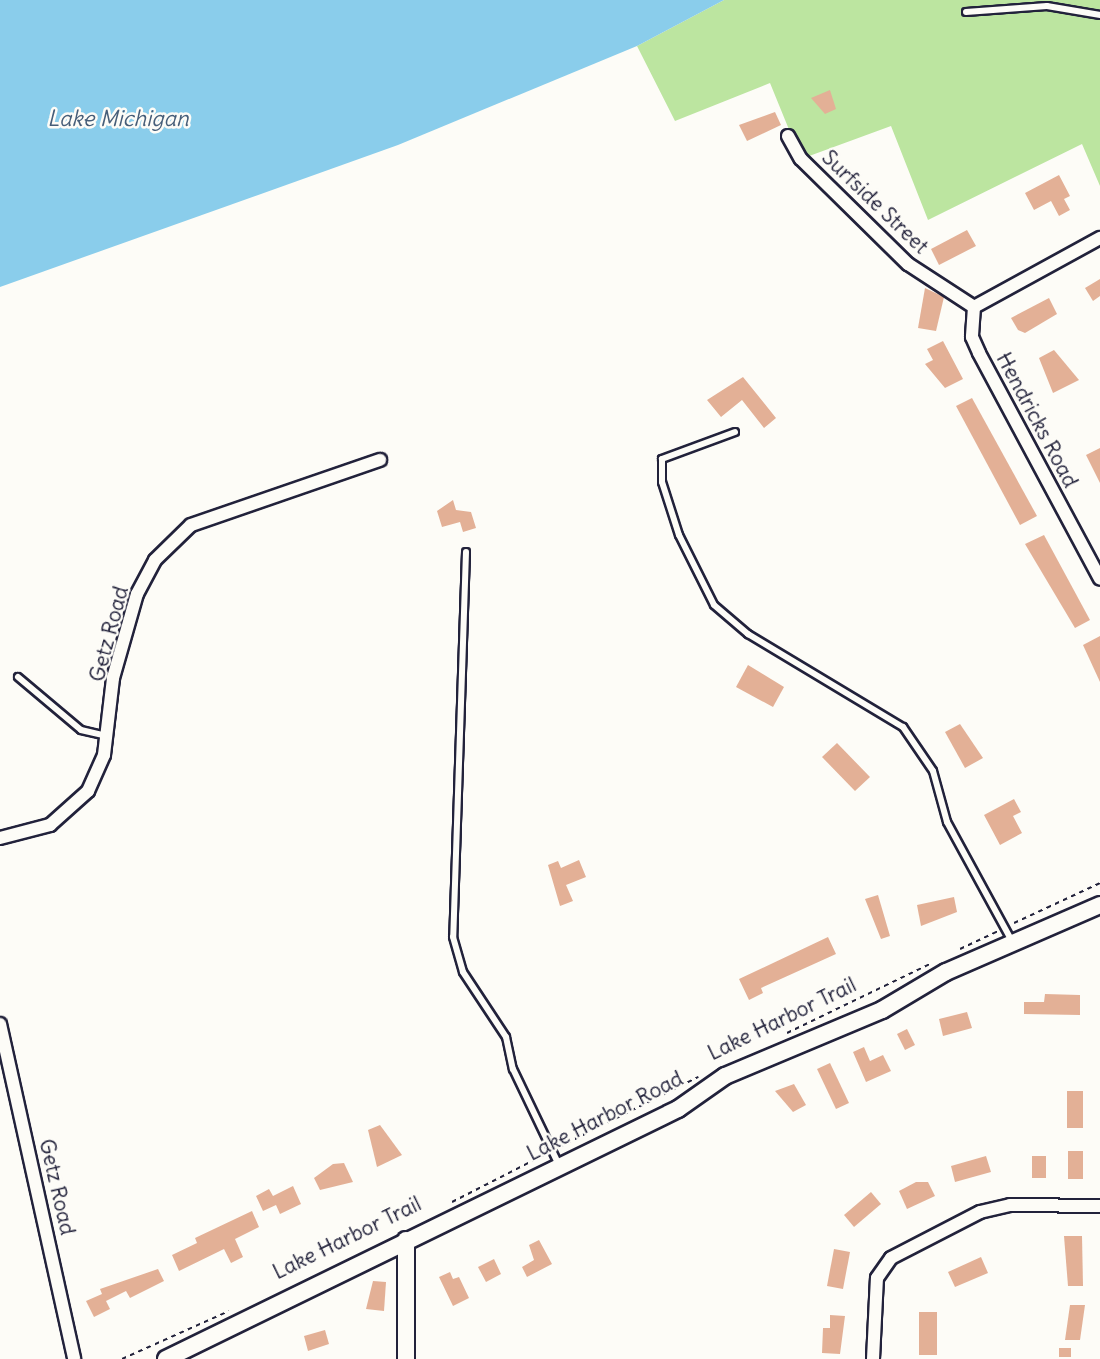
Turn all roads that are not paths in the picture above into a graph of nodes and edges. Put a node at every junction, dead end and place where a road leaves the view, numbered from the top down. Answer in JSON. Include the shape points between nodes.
{"nodes":[{"id":1,"x":966,"y":12,"type":"dead end"},
{"id":2,"x":1100,"y":15,"type":"edge"},
{"id":3,"x":788,"y":135,"type":"dead end"},
{"id":4,"x":1100,"y":238,"type":"edge"},
{"id":5,"x":974,"y":307,"type":"junction"},
{"id":6,"x":735,"y":432,"type":"dead end"},
{"id":7,"x":380,"y":460,"type":"dead end"},
{"id":8,"x":466,"y":552,"type":"dead end"},
{"id":9,"x":1100,"y":579,"type":"edge"},
{"id":10,"x":18,"y":677,"type":"dead end"},
{"id":11,"x":107,"y":736,"type":"junction"},
{"id":12,"x":0,"y":838,"type":"edge"},
{"id":13,"x":1100,"y":905,"type":"edge"},
{"id":14,"x":1015,"y":946,"type":"junction"},
{"id":15,"x":0,"y":1024,"type":"edge"},
{"id":16,"x":559,"y":1166,"type":"junction"},
{"id":17,"x":1100,"y":1206,"type":"edge"},
{"id":18,"x":406,"y":1240,"type":"junction"},
{"id":19,"x":74,"y":1359,"type":"edge"},
{"id":20,"x":166,"y":1359,"type":"edge"},
{"id":21,"x":406,"y":1359,"type":"edge"},
{"id":22,"x":873,"y":1359,"type":"edge"}],
"edges":[{"from":1,"to":2,"type":"lane","via":[[1047,6]]},
{"from":3,"to":5,"type":"street","name":"Surfside Street","via":[[801,159],[908,264]]},
{"from":4,"to":5,"type":"street"},
{"from":5,"to":9,"type":"street","name":"Hendricks Road","via":[[972,338]]},
{"from":6,"to":14,"type":"lane","via":[[662,459],[662,482],[679,535],[714,605],[748,634],[903,727],[933,771],[946,822]]},
{"from":7,"to":11,"type":"street","name":"Getz Road","via":[[191,525],[155,560],[137,594],[116,667]]},
{"from":8,"to":16,"type":"lane","via":[[453,937],[463,972],[506,1037],[513,1069]]},
{"from":10,"to":11,"type":"lane","via":[[81,730]]},
{"from":11,"to":12,"type":"street","name":"Getz Road","via":[[104,755],[80,802],[50,825]]},
{"from":13,"to":14,"type":"street","name":"Lake Harbor Road"},
{"from":14,"to":16,"type":"street","name":"Lake Harbor Road","via":[[946,972],[882,1010],[725,1076],[678,1109]]},
{"from":15,"to":19,"type":"street","name":"Getz Road"},
{"from":16,"to":18,"type":"street","name":"Lake Harbor Road"},
{"from":17,"to":22,"type":"street","via":[[1010,1205],[980,1212],[891,1258],[877,1278]]},
{"from":18,"to":20,"type":"street","name":"Lake Harbor Road"},
{"from":18,"to":21,"type":"street"}]}
